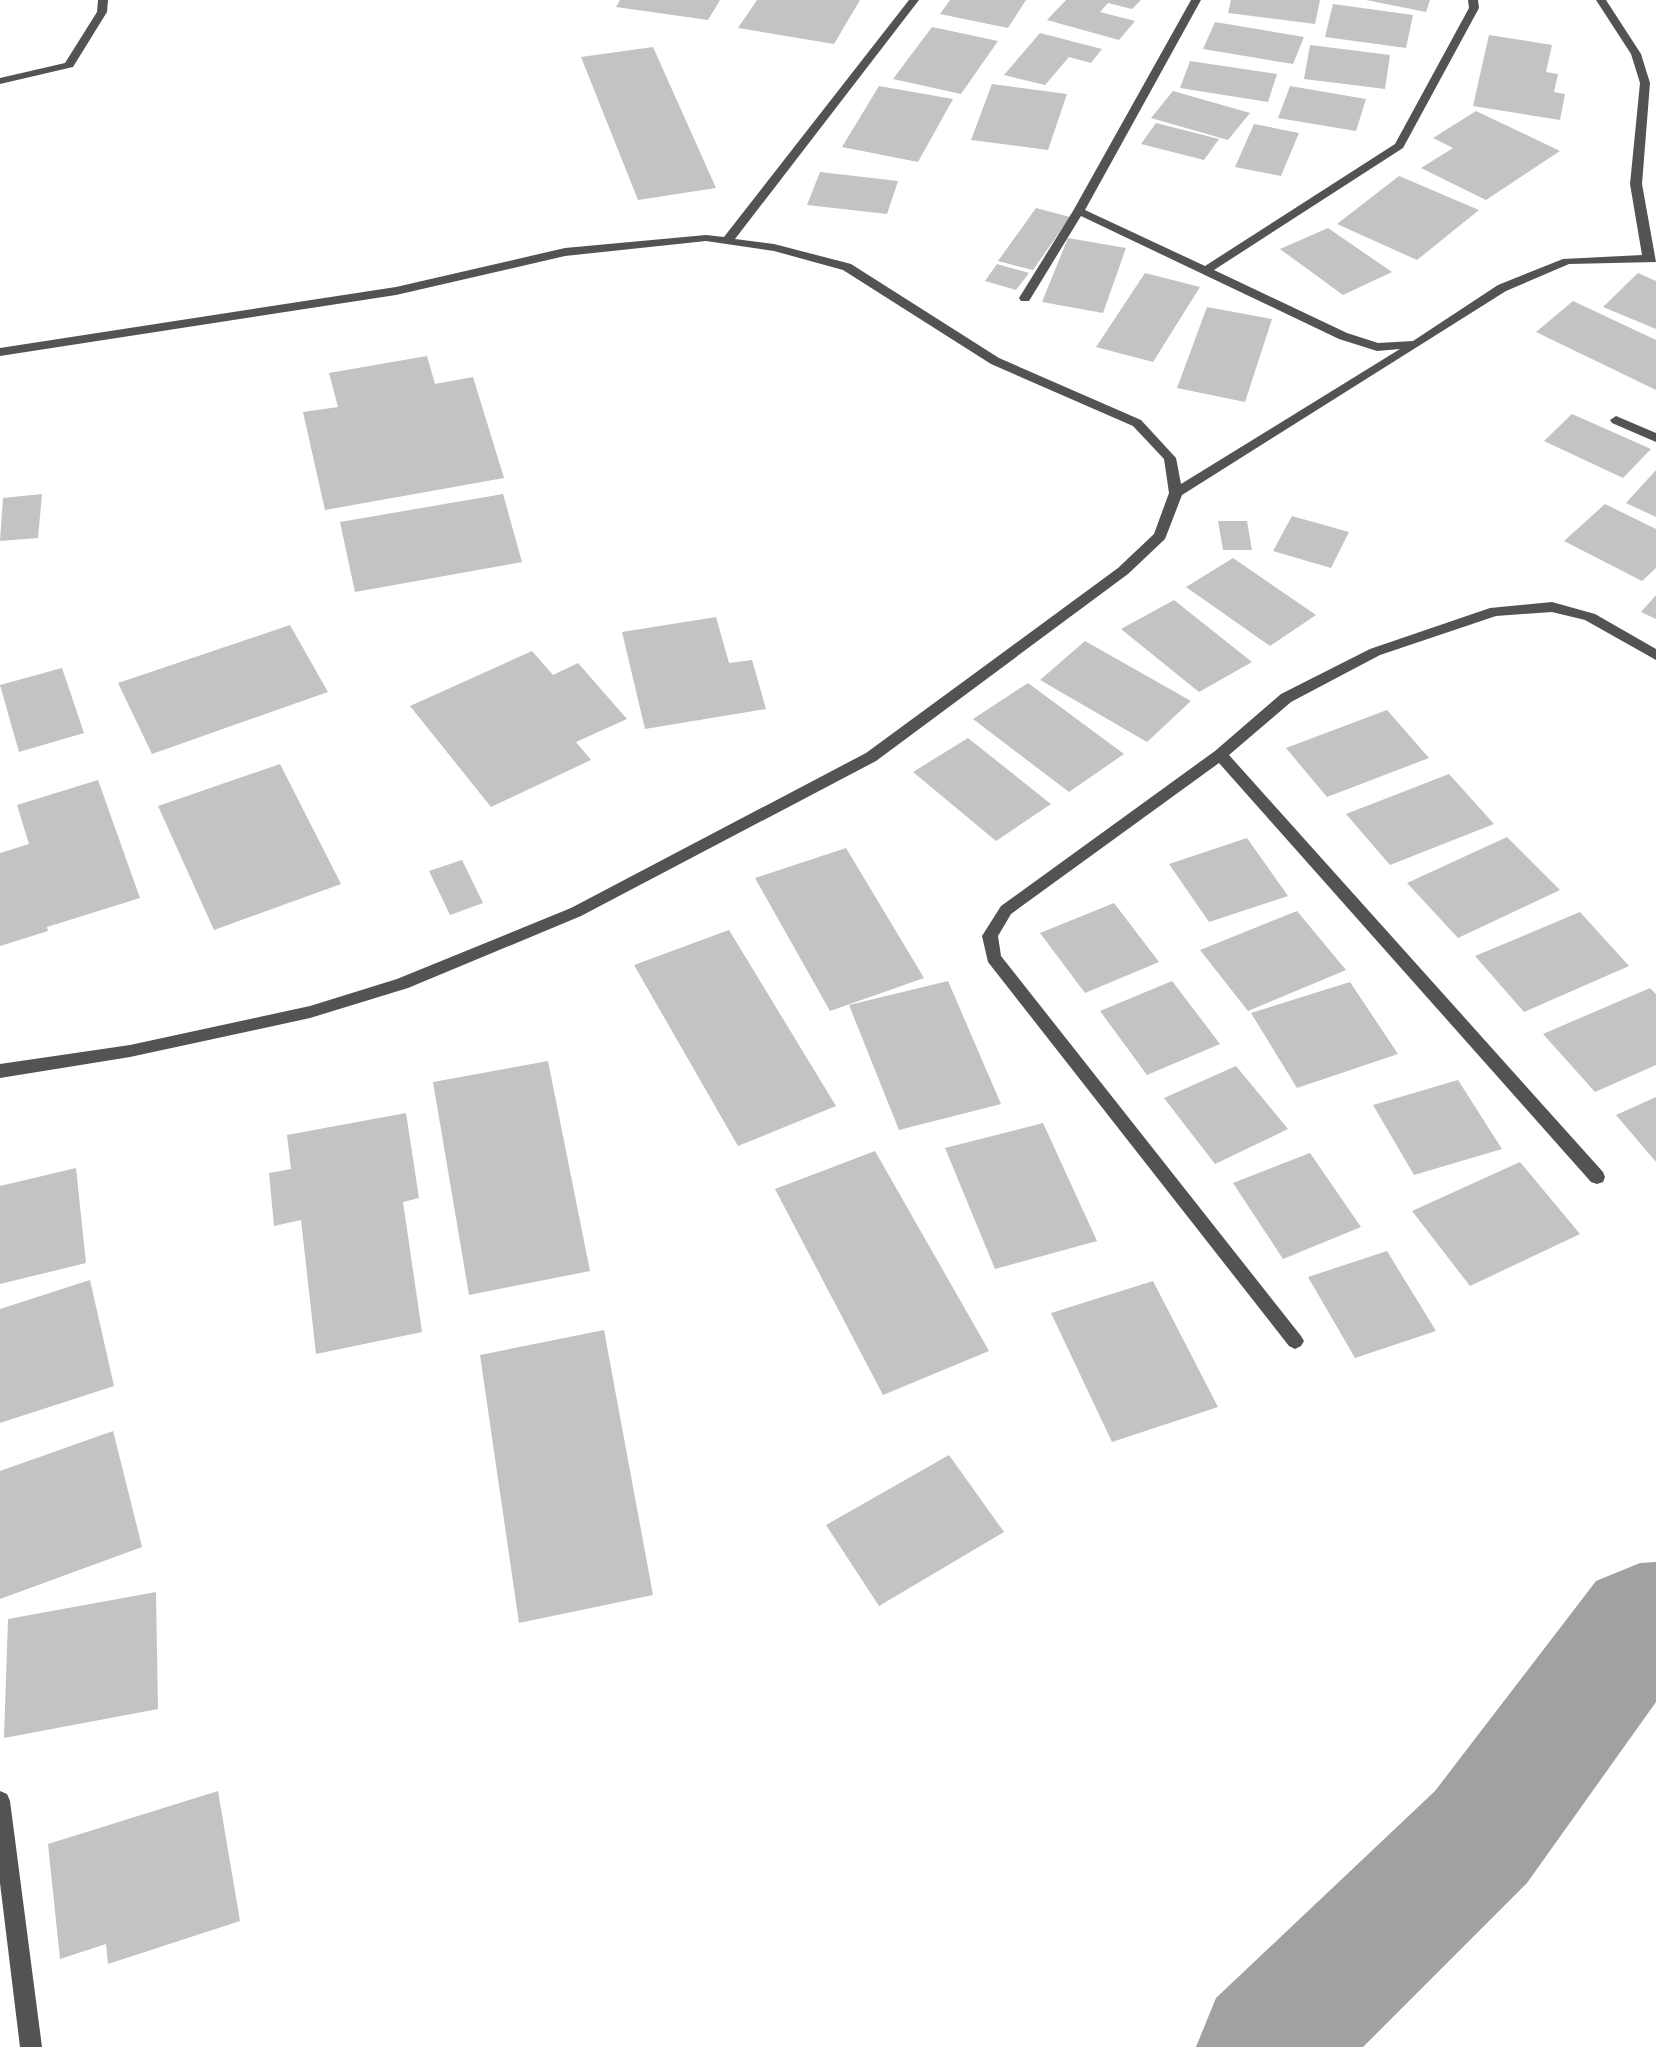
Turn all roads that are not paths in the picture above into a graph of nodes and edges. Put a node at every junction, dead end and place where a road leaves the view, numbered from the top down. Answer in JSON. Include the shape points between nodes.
{"nodes":[{"id":1,"x":103,"y":0,"type":"edge"},
{"id":2,"x":914,"y":0,"type":"edge"},
{"id":3,"x":1196,"y":0,"type":"edge"},
{"id":4,"x":1473,"y":0,"type":"edge"},
{"id":5,"x":1601,"y":0,"type":"edge"},
{"id":6,"x":0,"y":81,"type":"edge"},
{"id":7,"x":1079,"y":211,"type":"junction"},
{"id":8,"x":728,"y":240,"type":"junction"},
{"id":9,"x":1652,"y":257,"type":"edge"},
{"id":10,"x":1205,"y":271,"type":"junction"},
{"id":11,"x":1025,"y":298,"type":"dead end"},
{"id":12,"x":1416,"y":344,"type":"junction"},
{"id":13,"x":0,"y":352,"type":"edge"},
{"id":14,"x":1616,"y":420,"type":"dead end"},
{"id":15,"x":1656,"y":438,"type":"edge"},
{"id":16,"x":1176,"y":493,"type":"junction"},
{"id":17,"x":1656,"y":655,"type":"edge"},
{"id":18,"x":1220,"y":755,"type":"junction"},
{"id":19,"x":0,"y":1071,"type":"edge"},
{"id":20,"x":1597,"y":1177,"type":"dead end"},
{"id":21,"x":1295,"y":1341,"type":"dead end"},
{"id":22,"x":0,"y":1801,"type":"edge"},
{"id":23,"x":31,"y":2047,"type":"edge"}],
"edges":[{"from":1,"to":6,"type":"street","via":[[102,12],[69,65]]},
{"from":2,"to":8,"type":"street"},
{"from":3,"to":7,"type":"street"},
{"from":4,"to":10,"type":"street","via":[[1474,8],[1399,146]]},
{"from":5,"to":9,"type":"street","via":[[1636,54],[1645,83],[1636,184]]},
{"from":7,"to":10,"type":"street"},
{"from":7,"to":11,"type":"street"},
{"from":8,"to":13,"type":"street","via":[[565,252],[396,291]]},
{"from":8,"to":16,"type":"street","via":[[847,267],[995,361],[1137,423],[1170,458]]},
{"from":9,"to":12,"type":"street","via":[[1567,261],[1502,288]]},
{"from":10,"to":12,"type":"street","via":[[1343,336],[1377,347]]},
{"from":12,"to":16,"type":"street"},
{"from":14,"to":15,"type":"street"},
{"from":16,"to":19,"type":"street","via":[[1160,536],[1123,571],[871,757],[576,912],[402,984],[310,1012],[130,1051]]},
{"from":17,"to":18,"type":"street","via":[[1590,617],[1552,607],[1495,611],[1362,659],[1286,698]]},
{"from":18,"to":20,"type":"street"},
{"from":18,"to":21,"type":"street","via":[[1006,910],[990,936],[994,958]]},
{"from":22,"to":23,"type":"street"}]}
